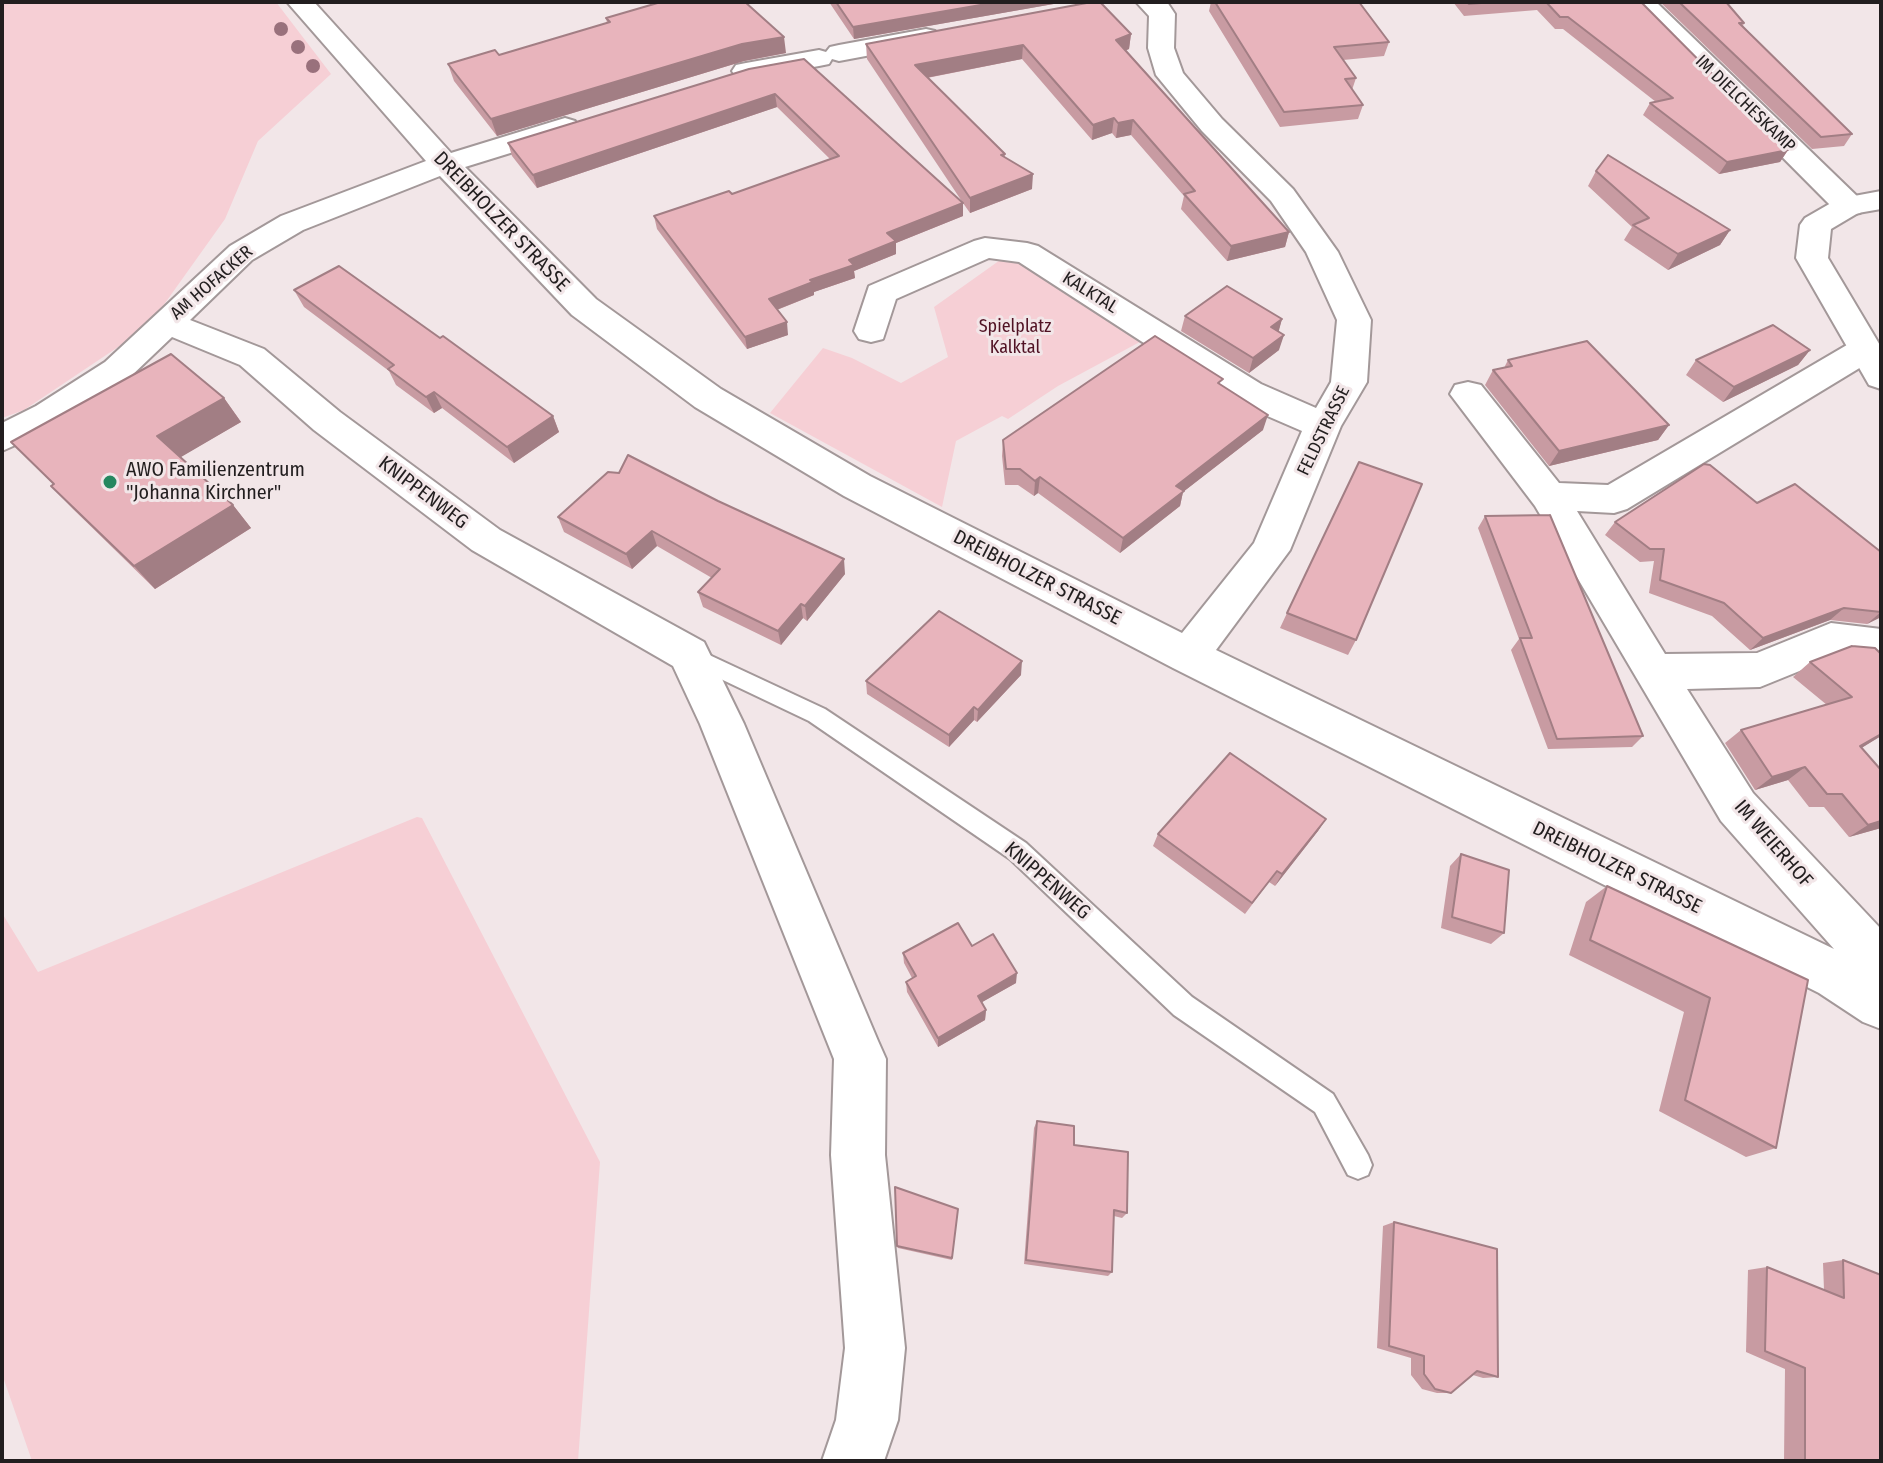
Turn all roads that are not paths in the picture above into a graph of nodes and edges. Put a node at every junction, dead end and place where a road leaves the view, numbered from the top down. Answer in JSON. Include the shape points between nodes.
{"nodes":[{"id":1,"x":300,"y":2,"type":"edge"},
{"id":2,"x":1150,"y":2,"type":"edge"},
{"id":3,"x":1641,"y":2,"type":"edge"},
{"id":4,"x":945,"y":33,"type":"edge"},
{"id":5,"x":715,"y":81,"type":"edge"},
{"id":6,"x":595,"y":118,"type":"edge"},
{"id":7,"x":445,"y":164,"type":"junction"},
{"id":8,"x":1865,"y":203,"type":"edge"},
{"id":9,"x":167,"y":323,"type":"junction"},
{"id":10,"x":871,"y":331,"type":"dead end"},
{"id":11,"x":1873,"y":364,"type":"edge"},
{"id":12,"x":1468,"y":394,"type":"dead end"},
{"id":13,"x":1323,"y":426,"type":"junction"},
{"id":14,"x":2,"y":438,"type":"edge"},
{"id":15,"x":1548,"y":496,"type":"junction"},
{"id":16,"x":1881,"y":646,"type":"edge"},
{"id":17,"x":689,"y":654,"type":"junction"},
{"id":18,"x":1188,"y":656,"type":"junction"},
{"id":19,"x":1653,"y":672,"type":"junction"},
{"id":20,"x":1881,"y":965,"type":"edge"},
{"id":21,"x":1881,"y":1004,"type":"edge"},
{"id":22,"x":1358,"y":1165,"type":"dead end"},
{"id":23,"x":853,"y":1461,"type":"edge"}],
"edges":[{"from":1,"to":7,"type":"street","name":"DREIBHOLZER STRASSE"},
{"from":2,"to":13,"type":"street","name":"FELDSTRASSE","via":[[1162,14],[1161,48],[1170,75],[1282,195],[1322,252],[1354,320],[1349,382]]},
{"from":3,"to":8,"type":"street","name":"IM DIELCHESKAMP"},
{"from":4,"to":5,"type":"street"},
{"from":6,"to":7,"type":"street","name":"AM HOFACKER"},
{"from":7,"to":9,"type":"street","name":"AM HOFACKER","via":[[292,223],[241,253]]},
{"from":7,"to":18,"type":"street","name":"DREIBHOLZER STRASSE","via":[[584,307],[708,398],[857,486]]},
{"from":8,"to":11,"type":"street","via":[[1816,225],[1812,258]]},
{"from":9,"to":14,"type":"street","name":"AM HOFACKER","via":[[117,370],[49,415]]},
{"from":9,"to":17,"type":"street","name":"KNIPPENWEG","via":[[252,357],[327,421],[486,540]]},
{"from":10,"to":13,"type":"street","name":"KALKTAL","via":[[881,293],[985,248],[1027,253],[1248,393]]},
{"from":11,"to":15,"type":"street","via":[[1614,499]]},
{"from":12,"to":15,"type":"street","name":"IM WEIERHOF"},
{"from":13,"to":18,"type":"street","name":"FELDSTRASSE","via":[[1270,550]]},
{"from":15,"to":19,"type":"street","name":"IM WEIERHOF"},
{"from":16,"to":19,"type":"street","via":[[1831,640],[1760,670]]},
{"from":17,"to":22,"type":"lane","name":"KNIPPENWEG","via":[[817,715],[1018,851],[1183,1006],[1324,1103]]},
{"from":17,"to":23,"type":"street","via":[[860,1059],[858,1155],[875,1348],[867,1420]]},
{"from":18,"to":21,"type":"street","name":"DREIBHOLZER STRASSE","via":[[1837,976]]},
{"from":19,"to":20,"type":"street","name":"IM WEIERHOF","via":[[1737,807]]}]}
